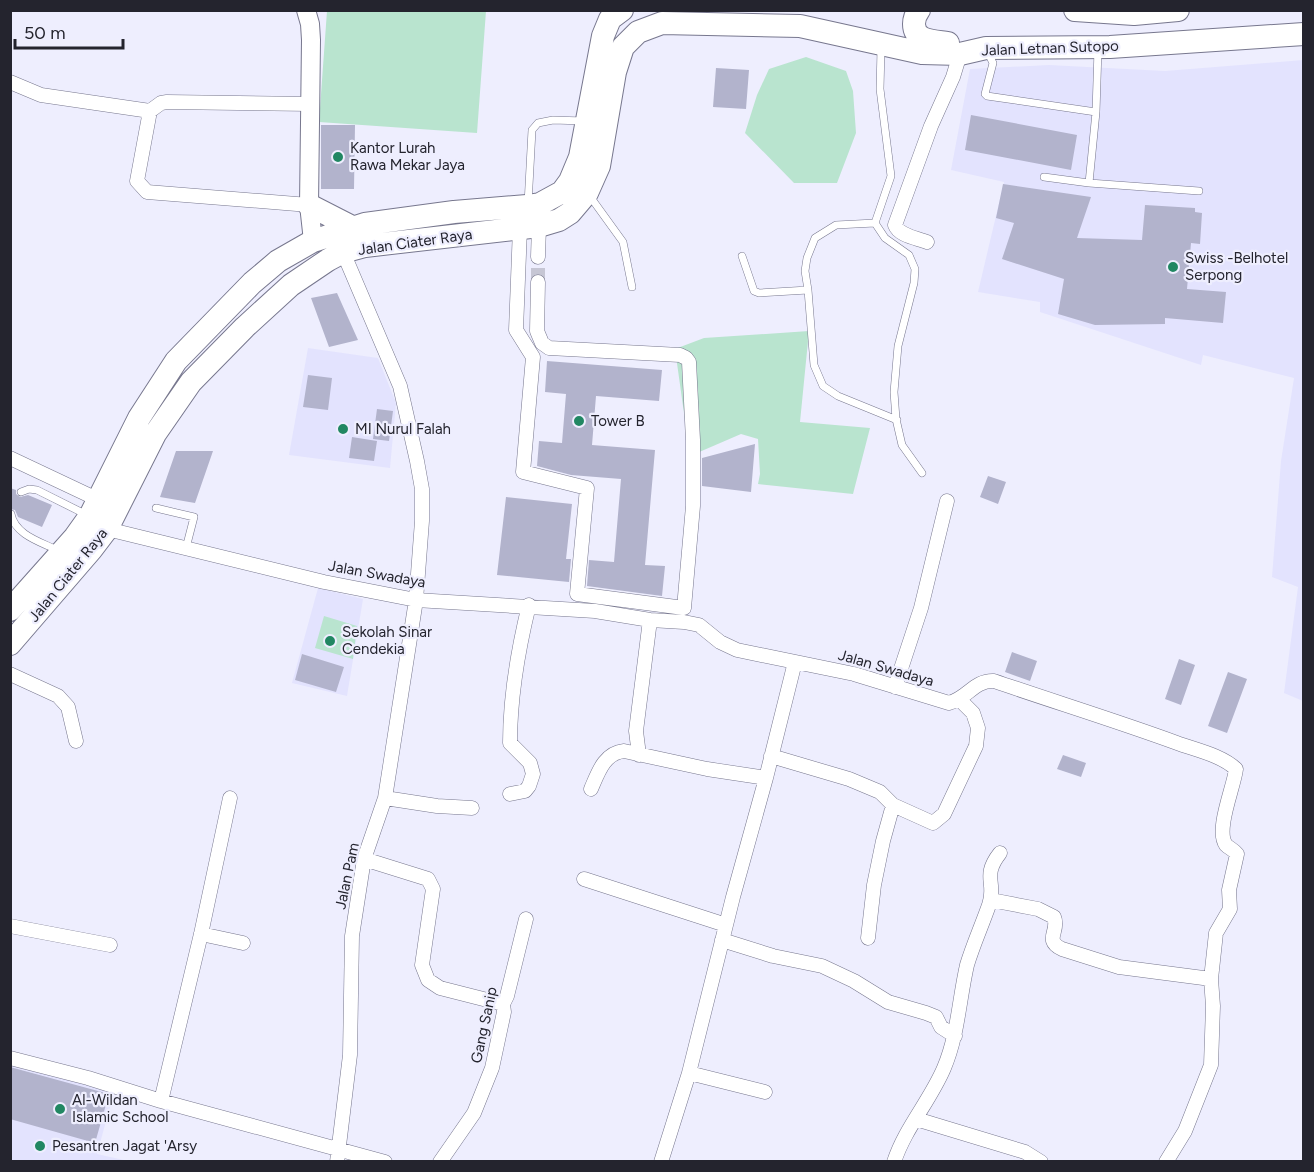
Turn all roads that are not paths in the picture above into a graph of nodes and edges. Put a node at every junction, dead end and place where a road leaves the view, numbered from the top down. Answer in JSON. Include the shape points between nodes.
{"nodes":[{"id":1,"x":306,"y":10,"type":"edge"},
{"id":2,"x":919,"y":10,"type":"edge"},
{"id":3,"x":1076,"y":10,"type":"edge"},
{"id":4,"x":1178,"y":10,"type":"edge"},
{"id":5,"x":615,"y":13,"type":"edge"},
{"id":6,"x":800,"y":26,"type":"joint"},
{"id":7,"x":1302,"y":35,"type":"edge"},
{"id":8,"x":881,"y":44,"type":"junction"},
{"id":9,"x":1098,"y":47,"type":"junction"},
{"id":10,"x":986,"y":48,"type":"junction"},
{"id":11,"x":960,"y":54,"type":"junction"},
{"id":12,"x":10,"y":82,"type":"edge"},
{"id":13,"x":311,"y":105,"type":"junction"},
{"id":14,"x":150,"y":111,"type":"junction"},
{"id":15,"x":1096,"y":112,"type":"junction"},
{"id":16,"x":587,"y":121,"type":"junction"},
{"id":17,"x":1044,"y":177,"type":"dead end"},
{"id":18,"x":1089,"y":183,"type":"junction"},
{"id":19,"x":1199,"y":191,"type":"dead end"},
{"id":20,"x":587,"y":193,"type":"junction"},
{"id":21,"x":309,"y":205,"type":"junction"},
{"id":22,"x":527,"y":206,"type":"junction"},
{"id":23,"x":875,"y":223,"type":"junction"},
{"id":24,"x":530,"y":227,"type":"junction"},
{"id":25,"x":352,"y":228,"type":"junction"},
{"id":26,"x":313,"y":241,"type":"junction"},
{"id":27,"x":927,"y":242,"type":"dead end"},
{"id":28,"x":343,"y":252,"type":"junction"},
{"id":29,"x":742,"y":256,"type":"dead end"},
{"id":30,"x":538,"y":257,"type":"tunnel mouth"},
{"id":31,"x":538,"y":282,"type":"tunnel mouth"},
{"id":32,"x":632,"y":287,"type":"dead end"},
{"id":33,"x":808,"y":290,"type":"junction"},
{"id":34,"x":897,"y":420,"type":"junction"},
{"id":35,"x":10,"y":458,"type":"edge"},
{"id":36,"x":922,"y":473,"type":"dead end"},
{"id":37,"x":21,"y":492,"type":"dead end"},
{"id":38,"x":947,"y":501,"type":"dead end"},
{"id":39,"x":156,"y":508,"type":"dead end"},
{"id":40,"x":11,"y":514,"type":"edge"},
{"id":41,"x":99,"y":515,"type":"junction"},
{"id":42,"x":76,"y":547,"type":"junction"},
{"id":43,"x":186,"y":548,"type":"junction"},
{"id":44,"x":416,"y":600,"type":"junction"},
{"id":45,"x":529,"y":605,"type":"junction"},
{"id":46,"x":10,"y":610,"type":"edge"},
{"id":47,"x":650,"y":620,"type":"junction"},
{"id":48,"x":10,"y":644,"type":"edge"},
{"id":49,"x":795,"y":662,"type":"junction"},
{"id":50,"x":10,"y":675,"type":"edge"},
{"id":51,"x":895,"y":687,"type":"junction"},
{"id":52,"x":960,"y":700,"type":"junction"},
{"id":53,"x":76,"y":741,"type":"dead end"},
{"id":54,"x":639,"y":755,"type":"junction"},
{"id":55,"x":771,"y":756,"type":"junction"},
{"id":56,"x":766,"y":778,"type":"junction"},
{"id":57,"x":591,"y":789,"type":"dead end"},
{"id":58,"x":510,"y":794,"type":"dead end"},
{"id":59,"x":230,"y":798,"type":"dead end"},
{"id":60,"x":385,"y":798,"type":"junction"},
{"id":61,"x":893,"y":805,"type":"junction"},
{"id":62,"x":472,"y":808,"type":"dead end"},
{"id":63,"x":1000,"y":853,"type":"dead end"},
{"id":64,"x":364,"y":859,"type":"junction"},
{"id":65,"x":584,"y":879,"type":"dead end"},
{"id":66,"x":991,"y":900,"type":"junction"},
{"id":67,"x":526,"y":919,"type":"dead end"},
{"id":68,"x":726,"y":925,"type":"junction"},
{"id":69,"x":10,"y":926,"type":"edge"},
{"id":70,"x":201,"y":934,"type":"junction"},
{"id":71,"x":868,"y":938,"type":"dead end"},
{"id":72,"x":722,"y":940,"type":"junction"},
{"id":73,"x":243,"y":943,"type":"dead end"},
{"id":74,"x":110,"y":945,"type":"dead end"},
{"id":75,"x":1211,"y":979,"type":"junction"},
{"id":76,"x":503,"y":1004,"type":"junction"},
{"id":77,"x":955,"y":1036,"type":"junction"},
{"id":78,"x":10,"y":1058,"type":"edge"},
{"id":79,"x":689,"y":1073,"type":"junction"},
{"id":80,"x":765,"y":1092,"type":"dead end"},
{"id":81,"x":161,"y":1101,"type":"junction"},
{"id":82,"x":916,"y":1119,"type":"junction"},
{"id":83,"x":337,"y":1155,"type":"edge"},
{"id":84,"x":385,"y":1161,"type":"edge"},
{"id":85,"x":440,"y":1161,"type":"edge"},
{"id":86,"x":661,"y":1161,"type":"edge"},
{"id":87,"x":894,"y":1161,"type":"edge"},
{"id":88,"x":1041,"y":1161,"type":"edge"},
{"id":89,"x":1166,"y":1161,"type":"edge"}],
"edges":[{"from":1,"to":13,"type":"street","via":[[311,40]]},
{"from":2,"to":10,"type":"main road","via":[[914,25],[920,37]]},
{"from":3,"to":4,"type":"main road","via":[[1134,14]]},
{"from":5,"to":16,"type":"main road","name":"Jalan Ciater Raya","via":[[600,51]]},
{"from":6,"to":8,"type":"main road","name":"Jalan Letnan Sutopo"},
{"from":6,"to":20,"type":"main road","name":"Jalan Ciater Raya","via":[[662,23],[638,32],[623,47],[615,72],[599,166]]},
{"from":7,"to":9,"type":"main road","name":"Jalan Letnan Sutopo"},
{"from":8,"to":11,"type":"main road","name":"Jalan Letnan Sutopo","via":[[922,53]]},
{"from":8,"to":23,"type":"lane","via":[[880,89],[891,176]]},
{"from":9,"to":10,"type":"main road","name":"Jalan Letnan Sutopo"},
{"from":9,"to":15,"type":"lane"},
{"from":10,"to":11,"type":"main road","name":"Jalan Letnan Sutopo"},
{"from":10,"to":15,"type":"lane","via":[[993,63],[987,96]]},
{"from":11,"to":27,"type":"street","via":[[894,225],[902,233]]},
{"from":12,"to":14,"type":"street","via":[[41,95]]},
{"from":13,"to":14,"type":"street","via":[[167,102]]},
{"from":13,"to":21,"type":"street"},
{"from":14,"to":21,"type":"street","via":[[137,181],[147,192]]},
{"from":15,"to":18,"type":"lane"},
{"from":16,"to":22,"type":"main road","name":"Jalan Ciater Raya","via":[[580,158],[570,181],[551,199]]},
{"from":16,"to":22,"type":"lane","via":[[554,120],[537,123],[532,130]]},
{"from":17,"to":18,"type":"lane"},
{"from":18,"to":19,"type":"lane"},
{"from":20,"to":24,"type":"main road","name":"Jalan Ciater Raya","via":[[559,220]]},
{"from":20,"to":32,"type":"lane","via":[[622,242]]},
{"from":21,"to":25,"type":"main road"},
{"from":21,"to":26,"type":"street"},
{"from":22,"to":25,"type":"main road","name":"Jalan Ciater Raya","via":[[376,221]]},
{"from":23,"to":33,"type":"lane","via":[[836,225],[815,238],[805,271]]},
{"from":23,"to":34,"type":"lane","via":[[885,238],[909,255],[915,269],[898,346],[894,392]]},
{"from":24,"to":28,"type":"main road","name":"Jalan Ciater Raya","via":[[385,243]]},
{"from":24,"to":30,"type":"street"},
{"from":24,"to":31,"type":"street","via":[[516,330],[534,357],[523,472],[587,488],[577,594],[684,608],[693,506],[689,363],[680,356],[549,348],[537,331]]},
{"from":25,"to":26,"type":"main road","name":"Jalan Ciater Raya"},
{"from":26,"to":41,"type":"main road","name":"Jalan Ciater Raya","via":[[278,261],[252,283],[176,361],[139,418]]},
{"from":28,"to":41,"type":"main road","name":"Jalan Ciater Raya","via":[[291,285],[191,382]]},
{"from":28,"to":44,"type":"street","name":"Jalan Pam","via":[[400,386],[417,461],[422,521]]},
{"from":29,"to":33,"type":"lane","via":[[754,291]]},
{"from":33,"to":34,"type":"lane","via":[[814,365],[823,386],[853,404]]},
{"from":34,"to":36,"type":"lane","via":[[902,445]]},
{"from":35,"to":41,"type":"street","name":"Jalan Swadaya"},
{"from":37,"to":41,"type":"lane","via":[[37,490]]},
{"from":38,"to":51,"type":"street","via":[[921,608]]},
{"from":39,"to":43,"type":"lane","via":[[194,517]]},
{"from":40,"to":42,"type":"lane","via":[[21,531]]},
{"from":41,"to":42,"type":"main road","name":"Jalan Ciater Raya"},
{"from":41,"to":43,"type":"street","name":"Jalan Swadaya"},
{"from":42,"to":46,"type":"main road","name":"Jalan Ciater Raya"},
{"from":42,"to":48,"type":"main road","name":"Jalan Ciater Raya"},
{"from":43,"to":44,"type":"street","name":"Jalan Swadaya"},
{"from":44,"to":45,"type":"street","name":"Jalan Swadaya"},
{"from":44,"to":60,"type":"street","name":"Jalan Pam"},
{"from":45,"to":47,"type":"street","name":"Jalan Swadaya","via":[[594,610]]},
{"from":45,"to":58,"type":"street","via":[[516,661],[510,743],[530,763],[533,774],[525,791]]},
{"from":47,"to":49,"type":"street","name":"Jalan Swadaya","via":[[699,626],[737,650]]},
{"from":47,"to":54,"type":"street","via":[[636,731]]},
{"from":49,"to":51,"type":"street","name":"Jalan Swadaya"},
{"from":49,"to":55,"type":"street"},
{"from":50,"to":53,"type":"street","via":[[60,697],[69,707]]},
{"from":51,"to":52,"type":"street","name":"Jalan Swadaya","via":[[949,703]]},
{"from":52,"to":61,"type":"street","via":[[973,712],[978,728],[976,746],[944,814],[933,823]]},
{"from":52,"to":75,"type":"street","via":[[980,683],[994,681],[1195,749],[1236,769],[1222,826],[1226,844],[1237,854],[1229,890],[1230,909],[1216,933]]},
{"from":54,"to":56,"type":"street"},
{"from":54,"to":57,"type":"street","via":[[624,751],[610,756]]},
{"from":55,"to":56,"type":"street"},
{"from":55,"to":61,"type":"street","via":[[849,779],[880,792]]},
{"from":56,"to":68,"type":"street"},
{"from":59,"to":70,"type":"street"},
{"from":60,"to":62,"type":"street"},
{"from":60,"to":64,"type":"street","name":"Jalan Pam"},
{"from":61,"to":71,"type":"street","via":[[874,885]]},
{"from":63,"to":66,"type":"street","via":[[989,873]]},
{"from":64,"to":76,"type":"street","via":[[432,883],[422,965],[428,980],[440,988]]},
{"from":64,"to":83,"type":"street","name":"Jalan Pam","via":[[352,936],[350,1055]]},
{"from":65,"to":68,"type":"street"},
{"from":66,"to":75,"type":"street","via":[[1038,909],[1054,917],[1053,942],[1062,949],[1119,967]]},
{"from":66,"to":77,"type":"street","via":[[968,965]]},
{"from":67,"to":76,"type":"street","name":"Gang Sanip"},
{"from":68,"to":72,"type":"street"},
{"from":69,"to":74,"type":"street"},
{"from":70,"to":73,"type":"street"},
{"from":70,"to":81,"type":"street"},
{"from":72,"to":77,"type":"street","via":[[822,966],[888,1002],[936,1017],[941,1027]]},
{"from":72,"to":79,"type":"street"},
{"from":75,"to":89,"type":"street","via":[[1211,1065],[1185,1131]]},
{"from":76,"to":85,"type":"street","name":"Gang Sanip","via":[[492,1068],[474,1113]]},
{"from":77,"to":82,"type":"street","via":[[944,1069]]},
{"from":78,"to":81,"type":"street"},
{"from":79,"to":80,"type":"street"},
{"from":79,"to":86,"type":"street"},
{"from":81,"to":83,"type":"street"},
{"from":82,"to":87,"type":"street","via":[[901,1141]]},
{"from":82,"to":88,"type":"street","via":[[1025,1152]]},
{"from":83,"to":84,"type":"street"}]}
